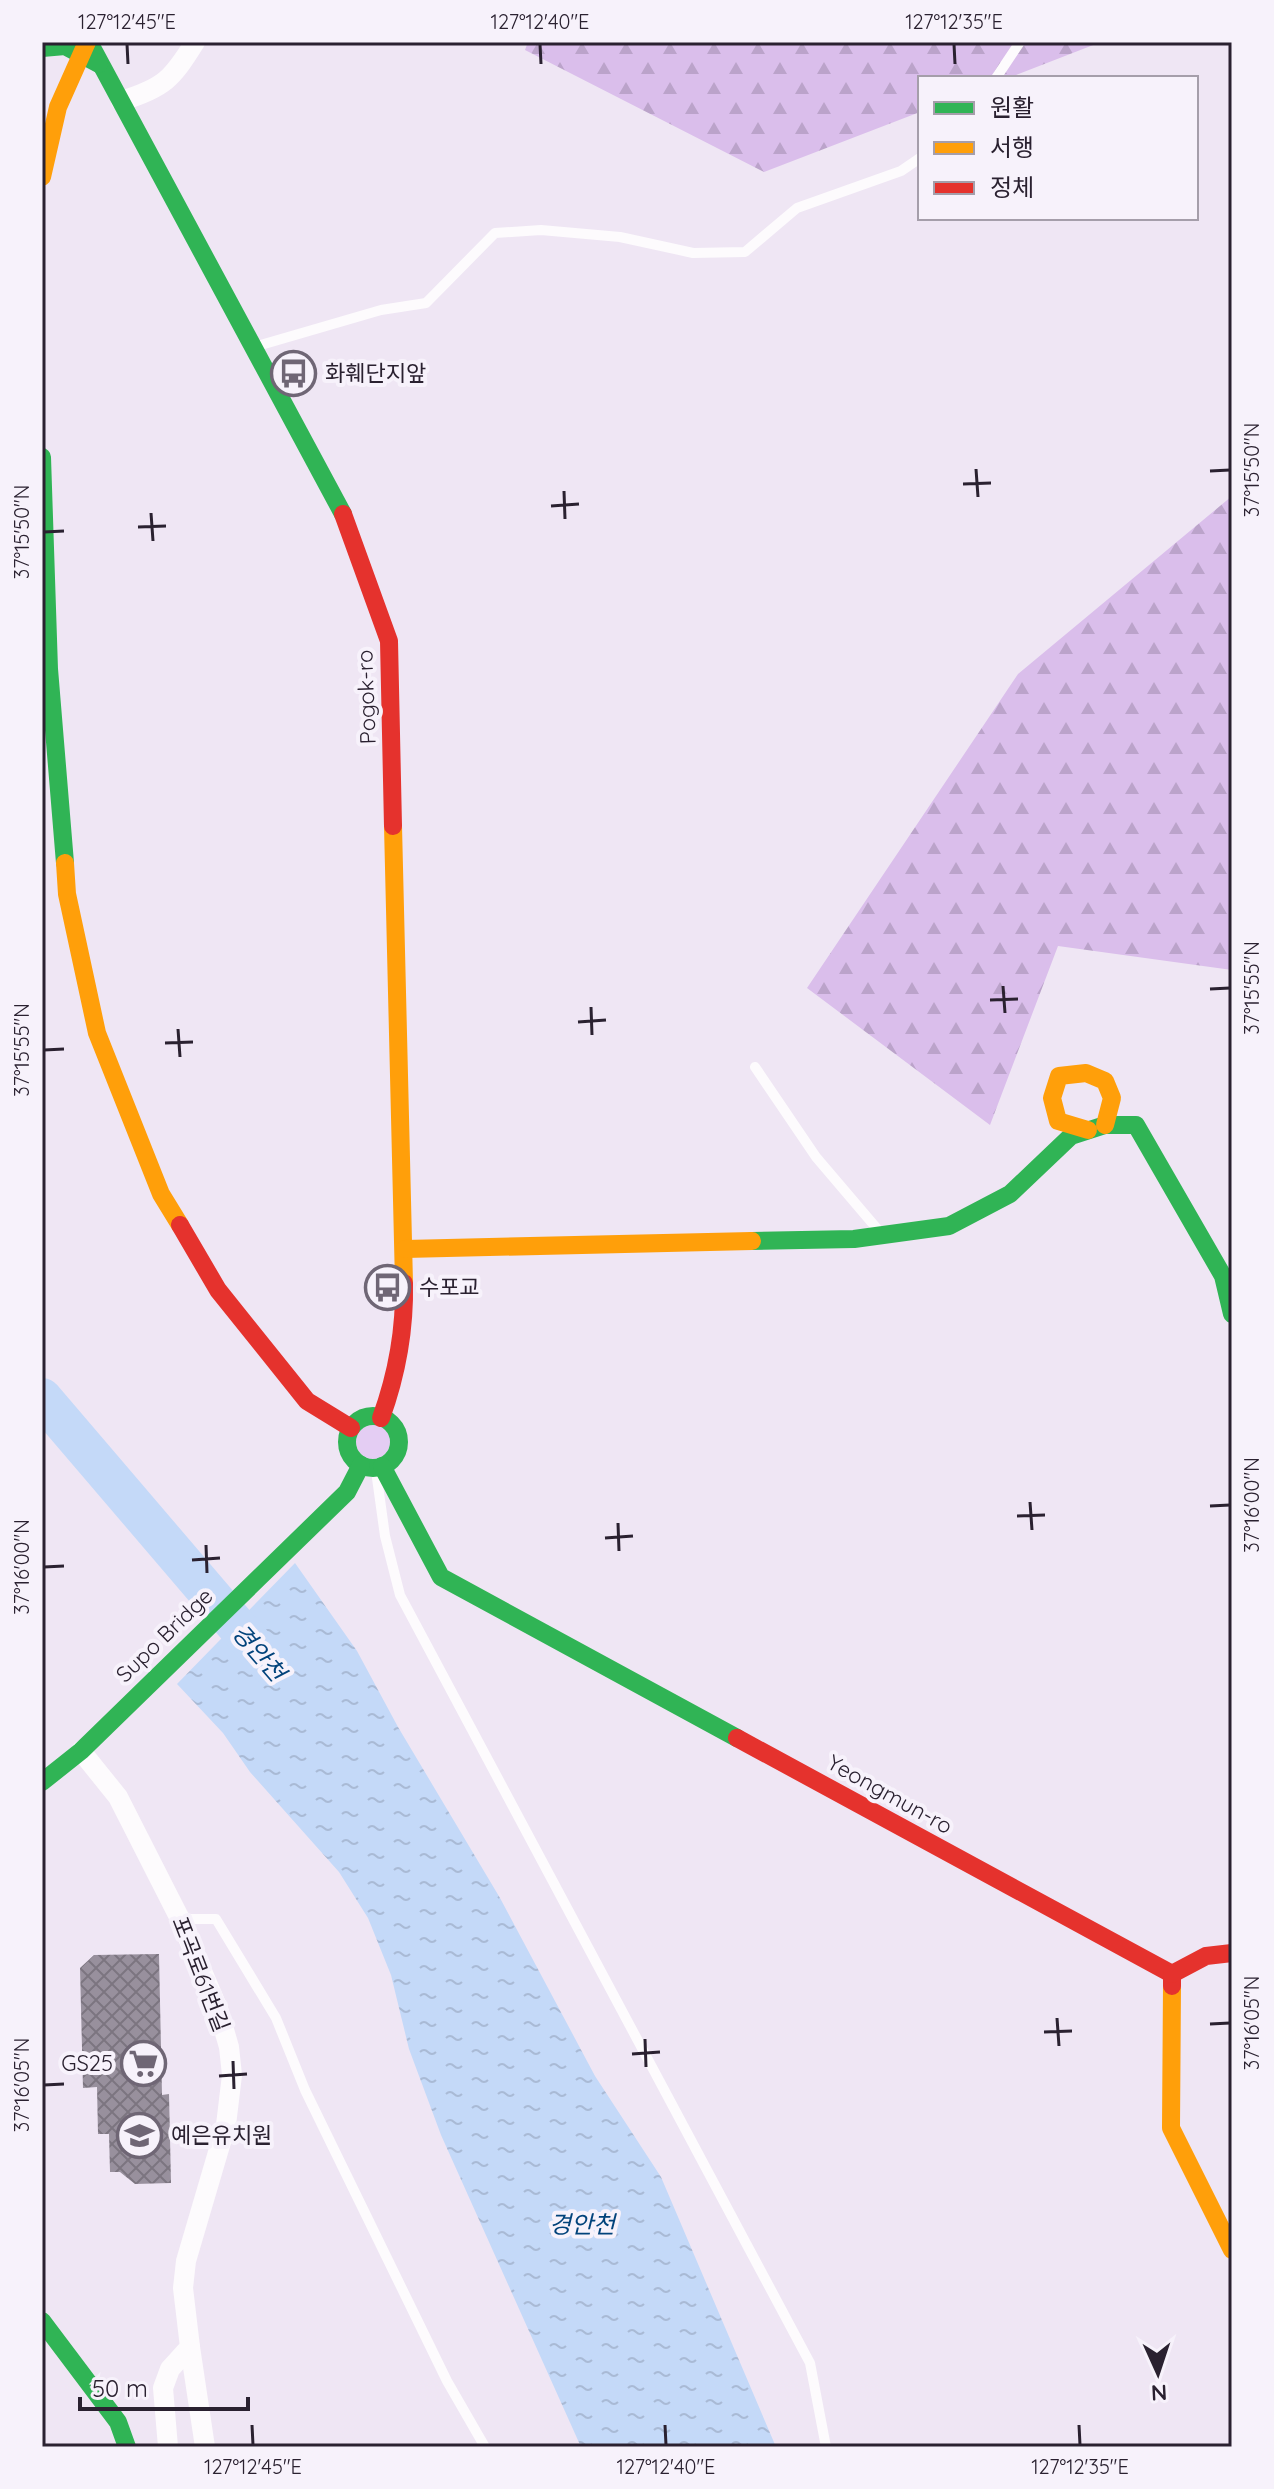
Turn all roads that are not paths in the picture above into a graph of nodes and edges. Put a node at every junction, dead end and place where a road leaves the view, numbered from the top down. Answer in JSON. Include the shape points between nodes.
{"nodes":[{"id":1,"x":88,"y":42,"type":"edge"},
{"id":2,"x":195,"y":42,"type":"edge"},
{"id":3,"x":1020,"y":42,"type":"edge"},
{"id":4,"x":42,"y":48,"type":"edge"},
{"id":5,"x":101,"y":65,"type":"junction"},
{"id":6,"x":997,"y":76,"type":"edge"},
{"id":7,"x":121,"y":101,"type":"junction"},
{"id":8,"x":918,"y":159,"type":"edge"},
{"id":9,"x":42,"y":177,"type":"edge"},
{"id":10,"x":253,"y":347,"type":"junction"},
{"id":11,"x":42,"y":457,"type":"edge"},
{"id":12,"x":755,"y":1067,"type":"dead end"},
{"id":13,"x":882,"y":1235,"type":"junction"},
{"id":14,"x":405,"y":1249,"type":"junction"},
{"id":15,"x":1232,"y":1314,"type":"edge"},
{"id":16,"x":381,"y":1418,"type":"junction"},
{"id":17,"x":351,"y":1428,"type":"junction"},
{"id":18,"x":373,"y":1466,"type":"junction"},
{"id":19,"x":81,"y":1751,"type":"junction"},
{"id":20,"x":42,"y":1782,"type":"edge"},
{"id":21,"x":180,"y":1919,"type":"junction"},
{"id":22,"x":1232,"y":1953,"type":"edge"},
{"id":23,"x":1172,"y":1974,"type":"junction"},
{"id":24,"x":1232,"y":2250,"type":"edge"},
{"id":25,"x":42,"y":2321,"type":"edge"},
{"id":26,"x":190,"y":2347,"type":"junction"},
{"id":27,"x":127,"y":2447,"type":"edge"},
{"id":28,"x":168,"y":2447,"type":"edge"},
{"id":29,"x":205,"y":2447,"type":"edge"},
{"id":30,"x":485,"y":2447,"type":"edge"},
{"id":31,"x":826,"y":2447,"type":"edge"}],
"edges":[{"from":1,"to":5,"type":"main road","name":"Pogok-ro"},
{"from":1,"to":9,"type":"main road","via":[[58,107]]},
{"from":2,"to":7,"type":"street","via":[[175,74],[149,92]]},
{"from":3,"to":6,"type":"lane"},
{"from":4,"to":5,"type":"main road","via":[[73,47]]},
{"from":5,"to":7,"type":"main road","name":"Pogok-ro"},
{"from":7,"to":10,"type":"main road","name":"Pogok-ro"},
{"from":8,"to":10,"type":"lane","via":[[901,171],[797,208],[745,252],[693,253],[620,237],[541,230],[495,233],[426,303],[381,310]]},
{"from":10,"to":14,"type":"main road","name":"Pogok-ro","via":[[342,512],[389,641]]},
{"from":11,"to":17,"type":"main road","via":[[49,669],[67,894],[97,1033],[161,1194],[218,1290],[307,1401]]},
{"from":12,"to":13,"type":"lane","via":[[816,1157]]},
{"from":13,"to":14,"type":"main road"},
{"from":13,"to":15,"type":"main road","via":[[949,1226],[1010,1194],[1071,1136],[1136,1125],[1223,1276]]},
{"from":14,"to":16,"type":"main road","name":"Pogok-ro","via":[[405,1319],[394,1383]]},
{"from":16,"to":17,"type":"main road","via":[[367,1417]]},
{"from":16,"to":18,"type":"main road","via":[[392,1424],[399,1441],[394,1458]]},
{"from":17,"to":18,"type":"main road","via":[[349,1452]]},
{"from":18,"to":19,"type":"main road","name":"Supo Bridge"},
{"from":18,"to":23,"type":"main road","name":"Yeongmun-ro","via":[[441,1577]]},
{"from":18,"to":31,"type":"lane","via":[[400,1595],[810,2363]]},
{"from":19,"to":20,"type":"main road"},
{"from":19,"to":21,"type":"street","name":"포곡로61번길","via":[[118,1797]]},
{"from":21,"to":26,"type":"street","name":"포곡로61번길","via":[[218,2009],[232,2075],[226,2125],[186,2261],[183,2288]]},
{"from":21,"to":30,"type":"lane","via":[[216,1919],[276,2018],[305,2090],[447,2381]]},
{"from":22,"to":23,"type":"main road","via":[[1206,1956]]},
{"from":23,"to":24,"type":"main road","via":[[1171,2128]]},
{"from":25,"to":27,"type":"main road","via":[[118,2422]]},
{"from":26,"to":28,"type":"street","via":[[170,2369],[163,2388]]},
{"from":26,"to":29,"type":"street","name":"포곡로61번길"}]}
